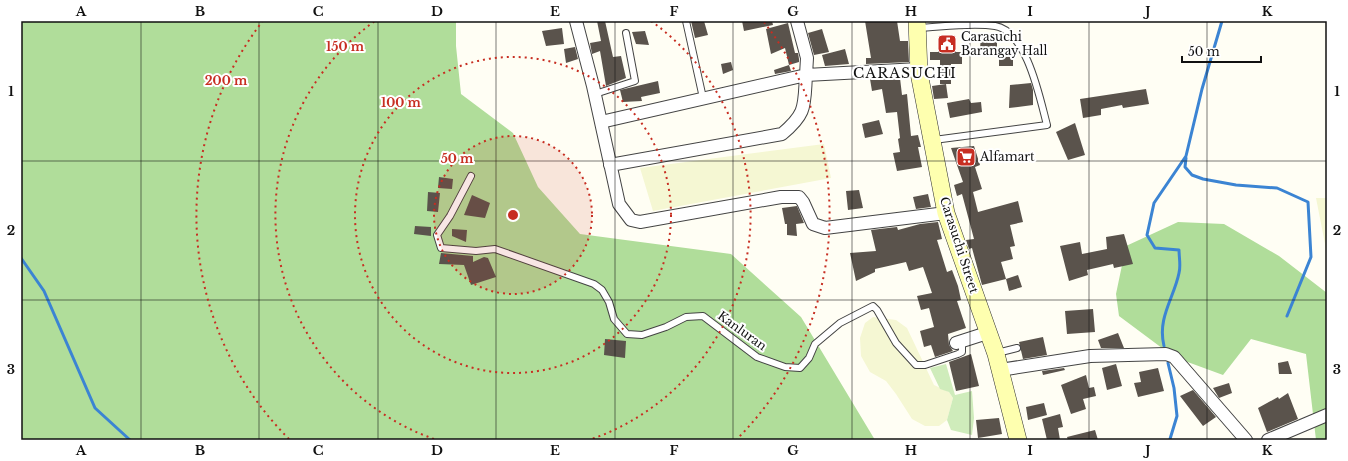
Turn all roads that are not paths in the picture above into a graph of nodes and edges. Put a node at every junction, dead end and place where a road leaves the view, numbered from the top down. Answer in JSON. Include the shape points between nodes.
{"nodes":[{"id":1,"x":576,"y":21,"type":"edge"},
{"id":2,"x":686,"y":21,"type":"edge"},
{"id":3,"x":797,"y":21,"type":"edge"},
{"id":4,"x":918,"y":25,"type":"edge"},
{"id":5,"x":626,"y":33,"type":"dead end"},
{"id":6,"x":919,"y":69,"type":"junction"},
{"id":7,"x":806,"y":75,"type":"junction"},
{"id":8,"x":595,"y":94,"type":"junction"},
{"id":9,"x":703,"y":98,"type":"junction"},
{"id":10,"x":601,"y":122,"type":"junction"},
{"id":11,"x":932,"y":141,"type":"junction"},
{"id":12,"x":610,"y":165,"type":"junction"},
{"id":13,"x":471,"y":176,"type":"dead end"},
{"id":14,"x":946,"y":213,"type":"junction"},
{"id":15,"x":987,"y":333,"type":"junction"},
{"id":16,"x":959,"y":343,"type":"joint"},
{"id":17,"x":1017,"y":348,"type":"dead end"},
{"id":18,"x":996,"y":354,"type":"junction"},
{"id":19,"x":1000,"y":370,"type":"junction"},
{"id":20,"x":1327,"y":415,"type":"edge"},
{"id":21,"x":1018,"y":440,"type":"edge"},
{"id":22,"x":1246,"y":440,"type":"edge"},
{"id":23,"x":1268,"y":440,"type":"edge"}],
"edges":[{"from":1,"to":8,"type":"street"},
{"from":2,"to":9,"type":"lane"},
{"from":3,"to":7,"type":"street","via":[[807,58]]},
{"from":4,"to":6,"type":"street","name":"Carasuchi Street"},
{"from":4,"to":11,"type":"lane","via":[[997,26],[1011,34],[1031,67],[1047,125]]},
{"from":5,"to":8,"type":"lane","via":[[635,81]]},
{"from":6,"to":7,"type":"street"},
{"from":6,"to":11,"type":"street","name":"Carasuchi Street"},
{"from":7,"to":9,"type":"street"},
{"from":7,"to":12,"type":"street","via":[[804,109],[796,122],[782,134]]},
{"from":8,"to":10,"type":"street"},
{"from":9,"to":10,"type":"street"},
{"from":10,"to":12,"type":"street"},
{"from":11,"to":14,"type":"street","name":"Carasuchi Street"},
{"from":12,"to":14,"type":"street","via":[[619,204],[630,220],[640,222],[781,197],[799,197],[813,224],[825,228]]},
{"from":13,"to":16,"type":"lane","name":"Kanluran","via":[[437,235],[442,248],[476,252],[495,249],[594,284],[602,290],[614,319],[627,334],[642,335],[686,317],[703,316],[757,357],[785,367],[800,368],[809,358],[815,344],[840,323],[872,306],[878,310],[896,343],[916,365],[924,365],[962,352]]},
{"from":14,"to":15,"type":"street","name":"Carasuchi Street"},
{"from":15,"to":16,"type":"street"},
{"from":15,"to":18,"type":"street","name":"Carasuchi Street"},
{"from":17,"to":18,"type":"lane"},
{"from":18,"to":19,"type":"street","name":"Carasuchi Street"},
{"from":19,"to":21,"type":"street","name":"Carasuchi Street"},
{"from":19,"to":22,"type":"street","via":[[1090,356],[1166,354],[1174,357]]},
{"from":20,"to":23,"type":"street"}]}
